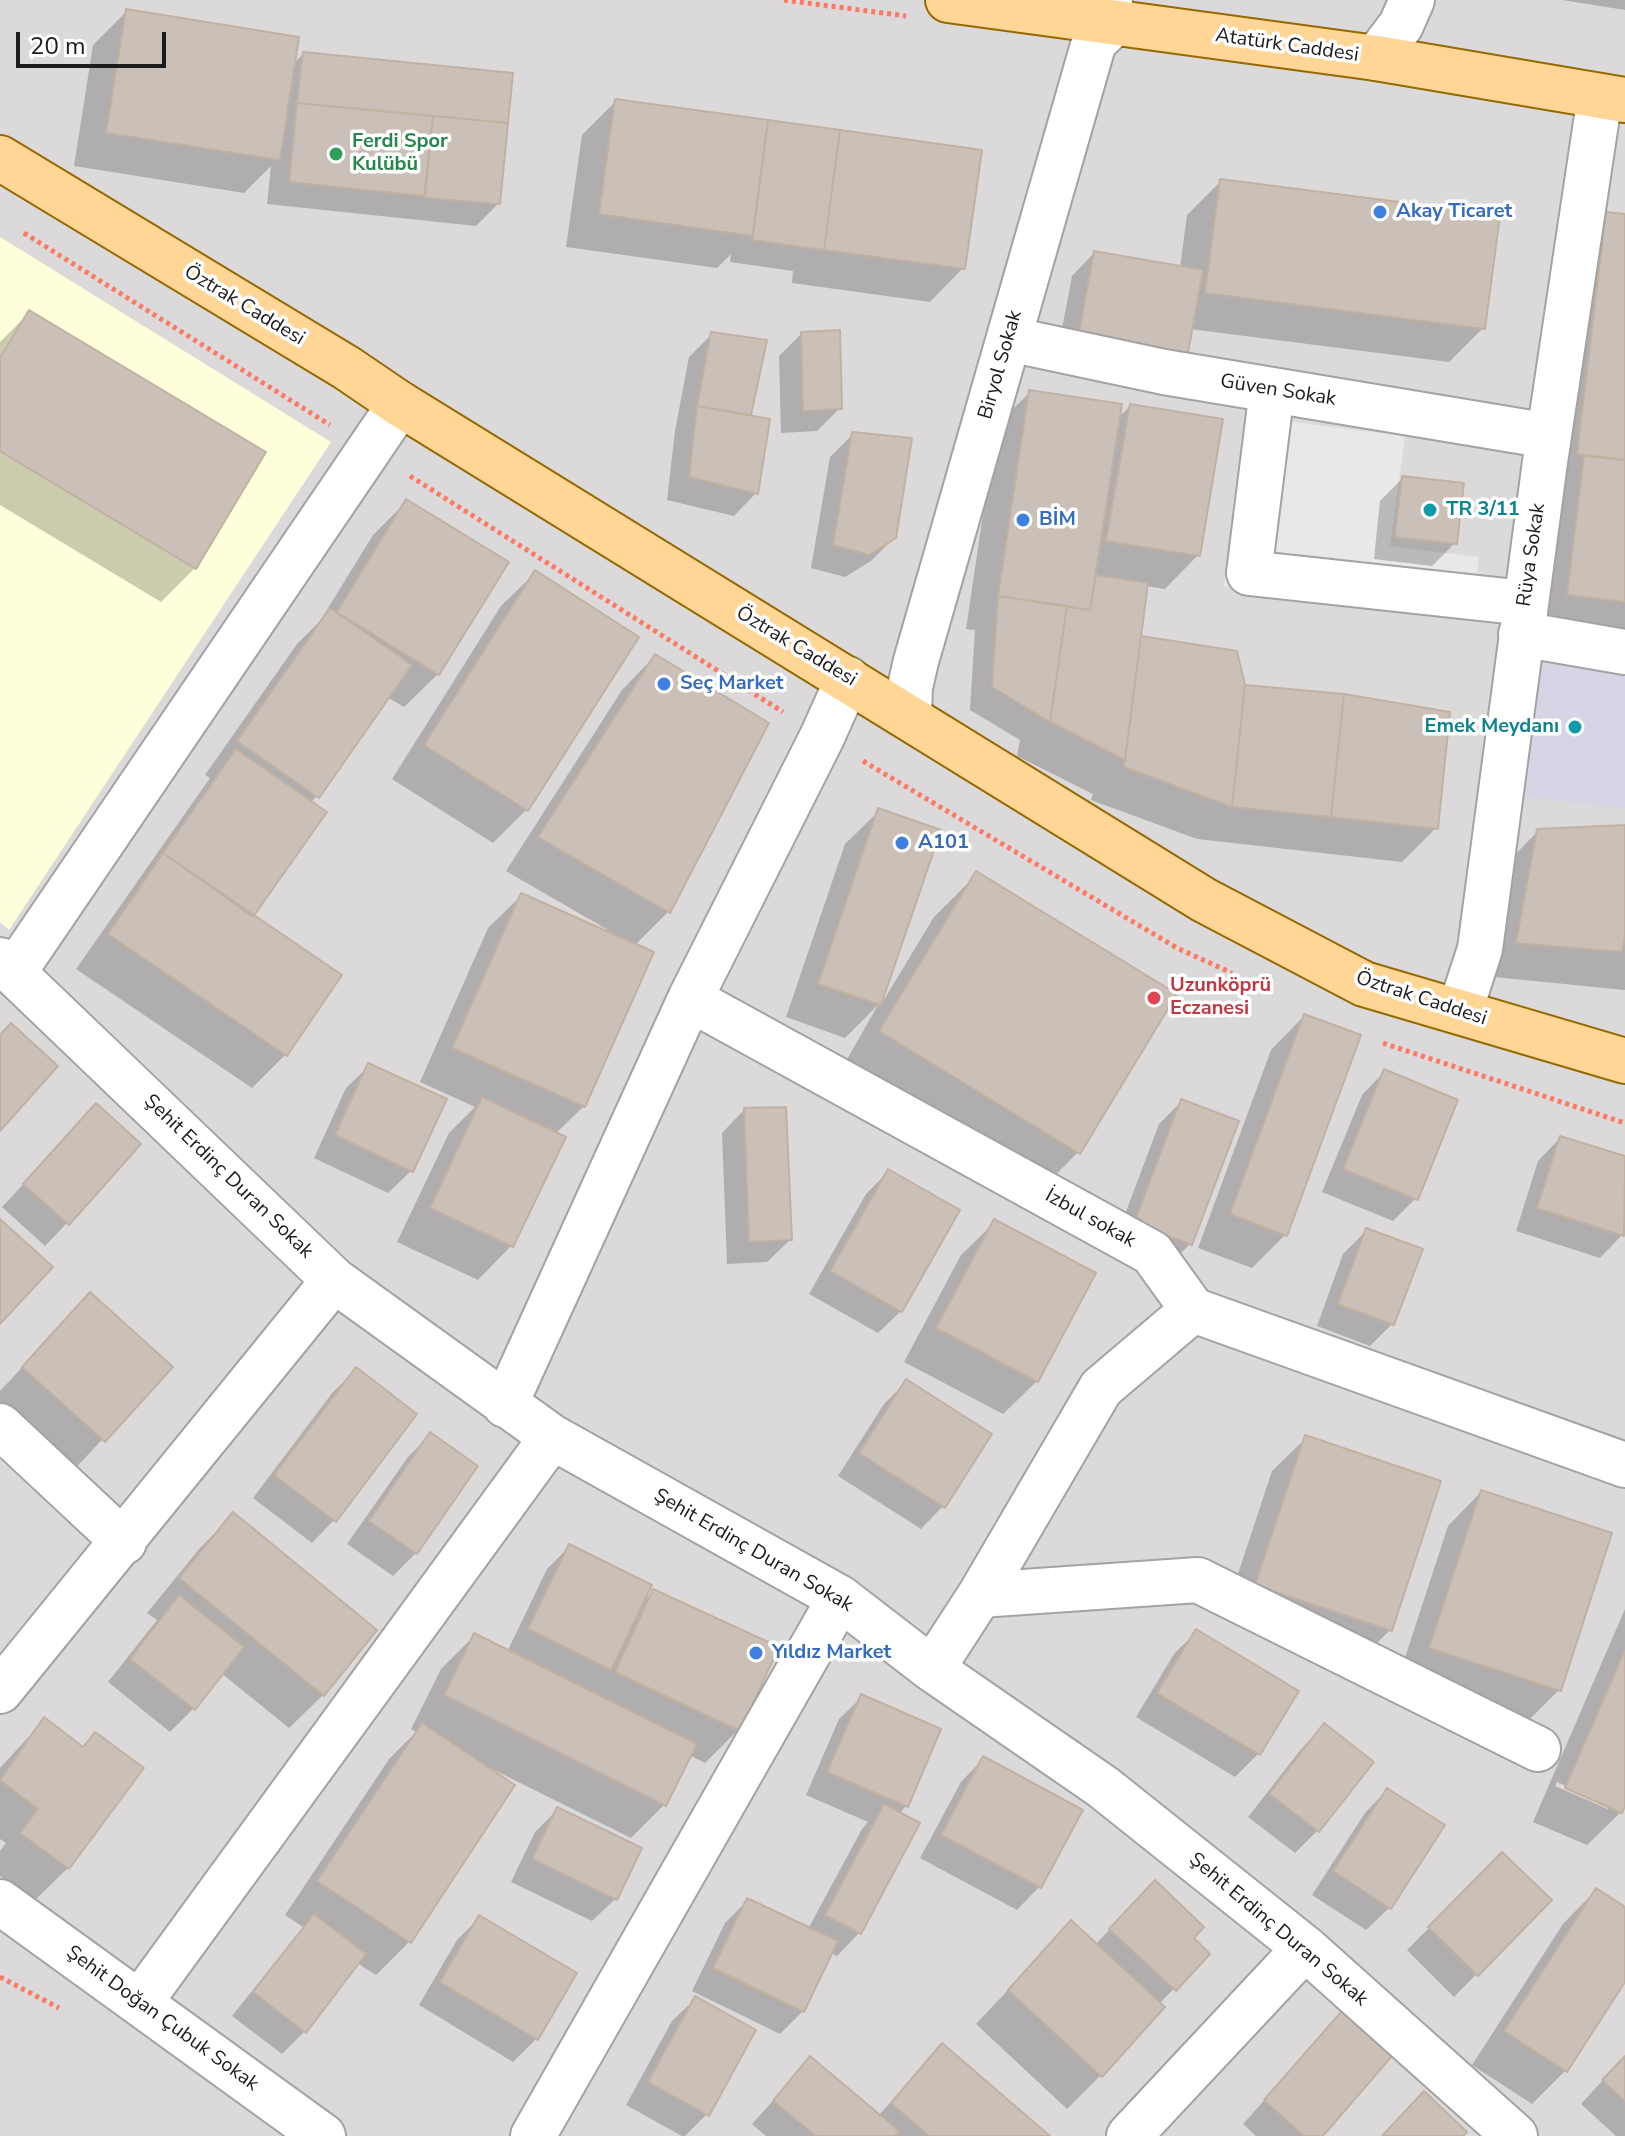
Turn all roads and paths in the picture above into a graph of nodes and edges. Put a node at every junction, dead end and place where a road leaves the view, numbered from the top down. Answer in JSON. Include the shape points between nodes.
{"nodes":[{"id":1,"x":948,"y":0,"type":"edge"},
{"id":2,"x":1412,"y":0,"type":"edge"},
{"id":3,"x":1111,"y":12,"type":"edge"},
{"id":4,"x":1376,"y":58,"type":"junction"},
{"id":5,"x":1612,"y":98,"type":"edge"},
{"id":6,"x":0,"y":158,"type":"edge"},
{"id":7,"x":1009,"y":339,"type":"junction"},
{"id":8,"x":1272,"y":390,"type":"junction"},
{"id":9,"x":400,"y":404,"type":"junction"},
{"id":10,"x":1549,"y":436,"type":"junction"},
{"id":11,"x":1523,"y":619,"type":"junction"},
{"id":12,"x":1625,"y":652,"type":"edge"},
{"id":13,"x":848,"y":679,"type":"junction"},
{"id":14,"x":909,"y":716,"type":"junction"},
{"id":15,"x":7,"y":966,"type":"edge"},
{"id":16,"x":690,"y":999,"type":"junction"},
{"id":17,"x":1456,"y":1010,"type":"junction"},
{"id":18,"x":1625,"y":1061,"type":"edge"},
{"id":19,"x":334,"y":1280,"type":"junction"},
{"id":20,"x":1193,"y":1310,"type":"junction"},
{"id":21,"x":505,"y":1405,"type":"junction"},
{"id":22,"x":0,"y":1426,"type":"edge"},
{"id":23,"x":552,"y":1437,"type":"junction"},
{"id":24,"x":1625,"y":1465,"type":"edge"},
{"id":25,"x":124,"y":1542,"type":"junction"},
{"id":26,"x":980,"y":1595,"type":"junction"},
{"id":27,"x":840,"y":1598,"type":"junction"},
{"id":28,"x":932,"y":1669,"type":"junction"},
{"id":29,"x":0,"y":1691,"type":"edge"},
{"id":30,"x":1538,"y":1749,"type":"dead end"},
{"id":31,"x":0,"y":1902,"type":"edge"},
{"id":32,"x":1305,"y":1948,"type":"junction"},
{"id":33,"x":140,"y":2002,"type":"junction"},
{"id":34,"x":323,"y":2136,"type":"edge"},
{"id":35,"x":533,"y":2136,"type":"edge"},
{"id":36,"x":1129,"y":2136,"type":"edge"},
{"id":37,"x":1515,"y":2136,"type":"edge"}],
"edges":[{"from":1,"to":3,"type":"main road","name":"Atatürk Caddesi"},
{"from":2,"to":4,"type":"street"},
{"from":3,"to":4,"type":"main road","name":"Atatürk Caddesi"},
{"from":3,"to":7,"type":"street","name":"Biryol Sokak","via":[[1094,42]]},
{"from":4,"to":5,"type":"main road","name":"Atatürk Caddesi"},
{"from":5,"to":10,"type":"street","name":"Rüya Sokak"},
{"from":6,"to":9,"type":"main road","name":"Öztrak Caddesi"},
{"from":7,"to":8,"type":"street","name":"Güven Sokak"},
{"from":7,"to":14,"type":"street","name":"Biryol Sokak","via":[[916,661]]},
{"from":8,"to":10,"type":"street","name":"Güven Sokak"},
{"from":8,"to":11,"type":"street","via":[[1249,573]]},
{"from":9,"to":13,"type":"main road","name":"Öztrak Caddesi"},
{"from":9,"to":15,"type":"street"},
{"from":10,"to":11,"type":"street","name":"Rüya Sokak"},
{"from":11,"to":12,"type":"street"},
{"from":11,"to":17,"type":"street","name":"Rüya Sokak","via":[[1480,949]]},
{"from":13,"to":14,"type":"main road","name":"Öztrak Caddesi"},
{"from":13,"to":16,"type":"street"},
{"from":14,"to":17,"type":"main road","name":"Öztrak Caddesi","via":[[1204,900],[1364,984]]},
{"from":15,"to":19,"type":"street","name":"Şehit Erdinç Duran Sokak"},
{"from":16,"to":20,"type":"street","name":"İzbul sokak","via":[[1152,1253]]},
{"from":16,"to":21,"type":"street"},
{"from":17,"to":18,"type":"main road","name":"Öztrak Caddesi"},
{"from":19,"to":21,"type":"street","name":"Şehit Erdinç Duran Sokak"},
{"from":19,"to":25,"type":"street"},
{"from":20,"to":24,"type":"street"},
{"from":20,"to":26,"type":"street","via":[[1101,1388]]},
{"from":21,"to":23,"type":"street","name":"Şehit Erdinç Duran Sokak"},
{"from":22,"to":25,"type":"street"},
{"from":23,"to":27,"type":"street","name":"Şehit Erdinç Duran Sokak"},
{"from":23,"to":33,"type":"street"},
{"from":25,"to":29,"type":"street"},
{"from":26,"to":28,"type":"street"},
{"from":26,"to":30,"type":"street","via":[[1198,1580]]},
{"from":27,"to":28,"type":"street","name":"Şehit Erdinç Duran Sokak"},
{"from":27,"to":35,"type":"street"},
{"from":28,"to":32,"type":"street","name":"Şehit Erdinç Duran Sokak","via":[[1103,1787]]},
{"from":31,"to":33,"type":"street","name":"Şehit Doğan Çubuk Sokak"},
{"from":32,"to":36,"type":"street"},
{"from":32,"to":37,"type":"street","name":"Şehit Erdinç Duran Sokak"},
{"from":33,"to":34,"type":"street","name":"Şehit Doğan Çubuk Sokak"}]}
